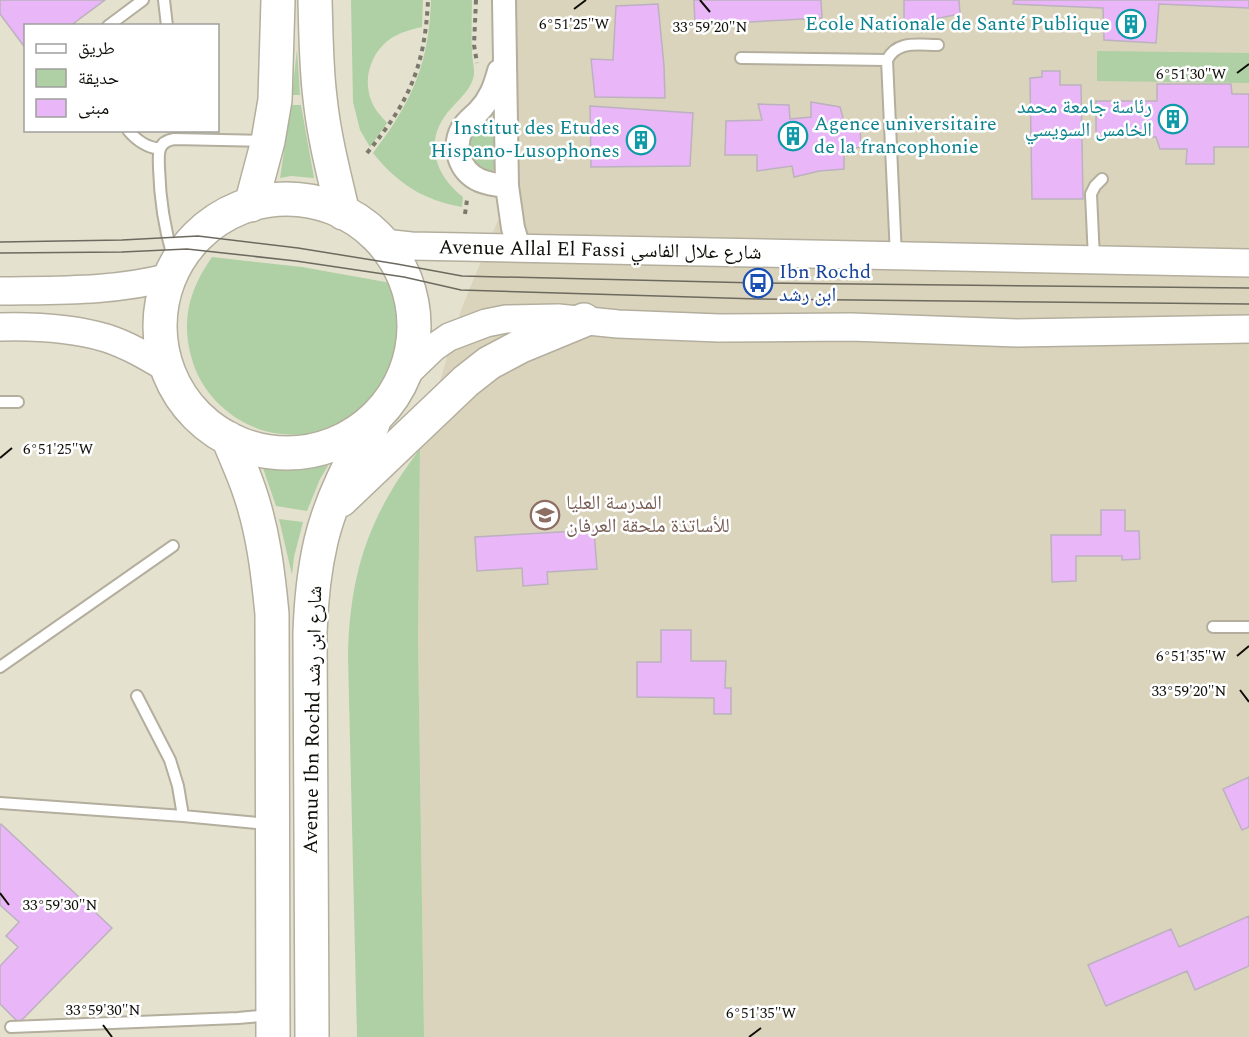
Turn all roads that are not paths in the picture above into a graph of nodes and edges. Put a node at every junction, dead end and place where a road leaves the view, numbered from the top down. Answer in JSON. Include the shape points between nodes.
{"nodes":[{"id":1,"x":143,"y":0,"type":"edge"},
{"id":2,"x":164,"y":0,"type":"edge"},
{"id":3,"x":278,"y":0,"type":"edge"},
{"id":4,"x":315,"y":0,"type":"edge"},
{"id":5,"x":504,"y":0,"type":"edge"},
{"id":6,"x":111,"y":24,"type":"edge"},
{"id":7,"x":167,"y":24,"type":"edge"},
{"id":8,"x":504,"y":43,"type":"junction"},
{"id":9,"x":938,"y":45,"type":"dead end"},
{"id":10,"x":741,"y":58,"type":"dead end"},
{"id":11,"x":887,"y":60,"type":"junction"},
{"id":12,"x":130,"y":132,"type":"edge"},
{"id":13,"x":174,"y":135,"type":"edge"},
{"id":14,"x":268,"y":141,"type":"junction"},
{"id":15,"x":160,"y":149,"type":"junction"},
{"id":16,"x":1102,"y":179,"type":"dead end"},
{"id":17,"x":507,"y":186,"type":"junction"},
{"id":18,"x":251,"y":205,"type":"junction"},
{"id":19,"x":343,"y":213,"type":"junction"},
{"id":20,"x":382,"y":243,"type":"junction"},
{"id":21,"x":519,"y":249,"type":"junction"},
{"id":22,"x":896,"y":256,"type":"junction"},
{"id":23,"x":1094,"y":259,"type":"junction"},
{"id":24,"x":1249,"y":263,"type":"edge"},
{"id":25,"x":173,"y":272,"type":"junction"},
{"id":26,"x":0,"y":291,"type":"edge"},
{"id":27,"x":584,"y":320,"type":"junction"},
{"id":28,"x":0,"y":327,"type":"edge"},
{"id":29,"x":1249,"y":329,"type":"edge"},
{"id":30,"x":168,"y":369,"type":"junction"},
{"id":31,"x":404,"y":376,"type":"junction"},
{"id":32,"x":0,"y":402,"type":"edge"},
{"id":33,"x":18,"y":402,"type":"dead end"},
{"id":34,"x":377,"y":416,"type":"junction"},
{"id":35,"x":228,"y":438,"type":"junction"},
{"id":36,"x":331,"y":509,"type":"junction"},
{"id":37,"x":173,"y":546,"type":"dead end"},
{"id":38,"x":1214,"y":627,"type":"dead end"},
{"id":39,"x":1249,"y":627,"type":"edge"},
{"id":40,"x":0,"y":667,"type":"edge"},
{"id":41,"x":137,"y":696,"type":"dead end"},
{"id":42,"x":0,"y":803,"type":"edge"},
{"id":43,"x":183,"y":816,"type":"junction"},
{"id":44,"x":271,"y":824,"type":"junction"},
{"id":45,"x":272,"y":1026,"type":"edge"},
{"id":46,"x":11,"y":1027,"type":"dead end"},
{"id":47,"x":312,"y":1037,"type":"edge"}],
"edges":[{"from":1,"to":6,"type":"lane"},
{"from":2,"to":7,"type":"lane"},
{"from":3,"to":14,"type":"main road","via":[[276,83]]},
{"from":4,"to":19,"type":"main road","via":[[320,98]]},
{"from":5,"to":8,"type":"street"},
{"from":8,"to":17,"type":"street"},
{"from":8,"to":17,"type":"street","via":[[491,95],[463,127],[457,146],[469,174],[487,183]]},
{"from":9,"to":11,"type":"lane","via":[[902,46]]},
{"from":10,"to":11,"type":"lane"},
{"from":11,"to":22,"type":"lane"},
{"from":12,"to":15,"type":"lane","via":[[150,148]]},
{"from":13,"to":14,"type":"lane"},
{"from":13,"to":15,"type":"lane"},
{"from":14,"to":18,"type":"main road"},
{"from":15,"to":25,"type":"lane","via":[[164,223]]},
{"from":16,"to":23,"type":"lane","via":[[1091,194]]},
{"from":17,"to":21,"type":"street"},
{"from":18,"to":19,"type":"main road","via":[[288,199]]},
{"from":18,"to":25,"type":"main road","via":[[213,223],[187,249]]},
{"from":19,"to":20,"type":"main road"},
{"from":20,"to":21,"type":"street","name":"Avenue Allal El Fassi شارع علال الفاسي"},
{"from":20,"to":31,"type":"main road","via":[[397,264],[410,297],[414,337]]},
{"from":21,"to":22,"type":"street","name":"Avenue Allal El Fassi شارع علال الفاسي"},
{"from":22,"to":23,"type":"street","name":"Avenue Allal El Fassi شارع علال الفاسي"},
{"from":23,"to":24,"type":"street","name":"Avenue Allal El Fassi شارع علال الفاسي"},
{"from":25,"to":26,"type":"street","via":[[146,283],[81,291]]},
{"from":25,"to":30,"type":"main road","via":[[161,314]]},
{"from":27,"to":29,"type":"street","via":[[719,328],[850,327],[1017,333]]},
{"from":27,"to":31,"type":"street","via":[[540,318],[486,323],[432,348]]},
{"from":27,"to":36,"type":"main road","via":[[489,363]]},
{"from":28,"to":30,"type":"street","via":[[51,328],[104,338]]},
{"from":30,"to":35,"type":"main road","via":[[192,409]]},
{"from":31,"to":34,"type":"main road"},
{"from":32,"to":33,"type":"lane"},
{"from":34,"to":35,"type":"main road","via":[[345,440],[306,452],[266,451]]},
{"from":34,"to":36,"type":"main road","name":"Avenue Ibn Rochd شارع ابن رشد","via":[[351,461]]},
{"from":35,"to":44,"type":"main road","name":"Avenue Ibn Rochd شارع ابن رشد","via":[[258,521],[269,581]]},
{"from":36,"to":47,"type":"main road","name":"Avenue Ibn Rochd شارع ابن رشد","via":[[314,578],[310,633]]},
{"from":37,"to":40,"type":"lane"},
{"from":38,"to":39,"type":"lane"},
{"from":41,"to":43,"type":"lane","via":[[170,760]]},
{"from":42,"to":43,"type":"lane"},
{"from":43,"to":44,"type":"lane"},
{"from":44,"to":45,"type":"main road","name":"Avenue Ibn Rochd شارع ابن رشد"},
{"from":45,"to":46,"type":"lane","via":[[238,1018]]}]}
